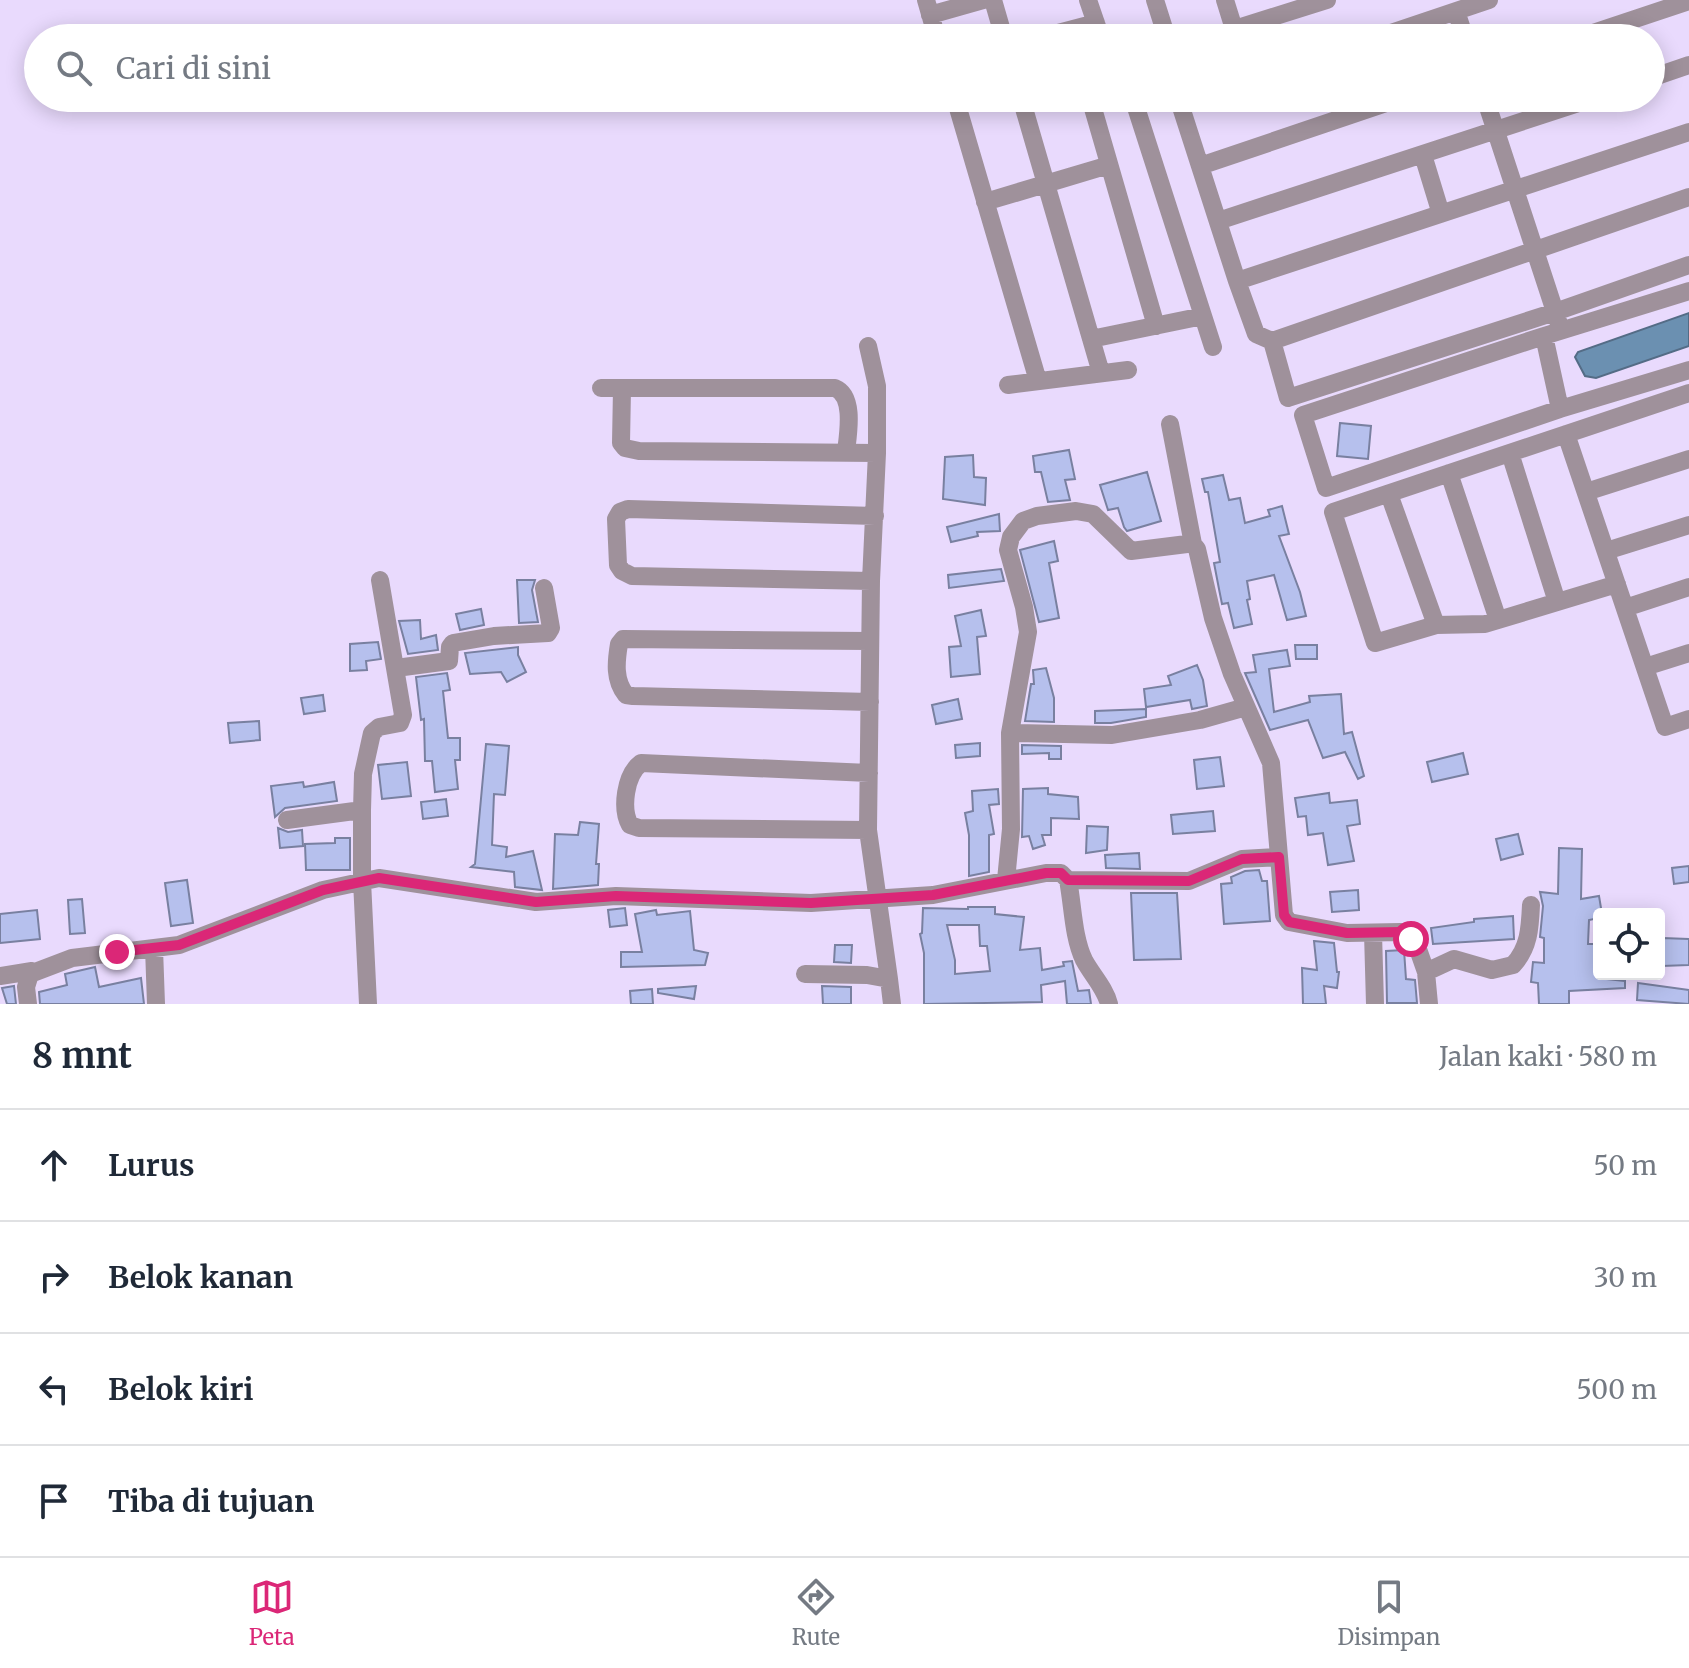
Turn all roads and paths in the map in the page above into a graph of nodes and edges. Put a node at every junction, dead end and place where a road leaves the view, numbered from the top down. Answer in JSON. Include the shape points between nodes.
{"nodes":[{"id":1,"x":983,"y":0,"type":"edge"},
{"id":2,"x":993,"y":0,"type":"edge"},
{"id":3,"x":1088,"y":0,"type":"edge"},
{"id":4,"x":1155,"y":0,"type":"edge"},
{"id":5,"x":1225,"y":0,"type":"edge"},
{"id":6,"x":1327,"y":0,"type":"edge"},
{"id":7,"x":1489,"y":0,"type":"edge"},
{"id":8,"x":1689,"y":1,"type":"edge"},
{"id":9,"x":1294,"y":5,"type":"edge"},
{"id":10,"x":928,"y":8,"type":"edge"},
{"id":11,"x":1456,"y":11,"type":"junction"},
{"id":12,"x":1000,"y":24,"type":"edge"},
{"id":13,"x":1096,"y":24,"type":"edge"},
{"id":14,"x":1163,"y":24,"type":"edge"},
{"id":15,"x":1232,"y":24,"type":"edge"},
{"id":16,"x":1246,"y":24,"type":"edge"},
{"id":17,"x":1417,"y":24,"type":"edge"},
{"id":18,"x":1460,"y":24,"type":"edge"},
{"id":19,"x":1620,"y":24,"type":"edge"},
{"id":20,"x":1689,"y":65,"type":"edge"},
{"id":21,"x":1665,"y":73,"type":"edge"},
{"id":22,"x":959,"y":112,"type":"edge"},
{"id":23,"x":1025,"y":112,"type":"edge"},
{"id":24,"x":1094,"y":112,"type":"edge"},
{"id":25,"x":1137,"y":112,"type":"edge"},
{"id":26,"x":1183,"y":112,"type":"edge"},
{"id":27,"x":1360,"y":112,"type":"edge"},
{"id":28,"x":1490,"y":112,"type":"edge"},
{"id":29,"x":1554,"y":112,"type":"edge"},
{"id":30,"x":1496,"y":132,"type":"junction"},
{"id":31,"x":1689,"y":132,"type":"edge"},
{"id":32,"x":1423,"y":155,"type":"junction"},
{"id":33,"x":1109,"y":165,"type":"junction"},
{"id":34,"x":1200,"y":166,"type":"junction"},
{"id":35,"x":1046,"y":184,"type":"junction"},
{"id":36,"x":1515,"y":190,"type":"junction"},
{"id":37,"x":1689,"y":197,"type":"edge"},
{"id":38,"x":985,"y":202,"type":"junction"},
{"id":39,"x":1441,"y":214,"type":"junction"},
{"id":40,"x":1218,"y":221,"type":"junction"},
{"id":41,"x":1534,"y":250,"type":"junction"},
{"id":42,"x":1689,"y":265,"type":"edge"},
{"id":43,"x":1237,"y":281,"type":"junction"},
{"id":44,"x":1689,"y":291,"type":"edge"},
{"id":45,"x":1555,"y":312,"type":"junction"},
{"id":46,"x":1203,"y":316,"type":"junction"},
{"id":47,"x":1156,"y":326,"type":"junction"},
{"id":48,"x":1552,"y":333,"type":"junction"},
{"id":49,"x":1091,"y":339,"type":"junction"},
{"id":50,"x":1272,"y":341,"type":"junction"},
{"id":51,"x":868,"y":346,"type":"dead end"},
{"id":52,"x":1213,"y":347,"type":"dead end"},
{"id":53,"x":1128,"y":370,"type":"dead end"},
{"id":54,"x":1689,"y":370,"type":"edge"},
{"id":55,"x":1101,"y":373,"type":"junction"},
{"id":56,"x":1038,"y":381,"type":"junction"},
{"id":57,"x":1008,"y":385,"type":"dead end"},
{"id":58,"x":601,"y":388,"type":"dead end"},
{"id":59,"x":622,"y":389,"type":"junction"},
{"id":60,"x":1689,"y":393,"type":"edge"},
{"id":61,"x":1560,"y":409,"type":"junction"},
{"id":62,"x":1170,"y":424,"type":"dead end"},
{"id":63,"x":1566,"y":434,"type":"junction"},
{"id":64,"x":846,"y":452,"type":"junction"},
{"id":65,"x":877,"y":453,"type":"junction"},
{"id":66,"x":1510,"y":453,"type":"junction"},
{"id":67,"x":1689,"y":459,"type":"edge"},
{"id":68,"x":1449,"y":473,"type":"junction"},
{"id":69,"x":1586,"y":492,"type":"junction"},
{"id":70,"x":1389,"y":494,"type":"junction"},
{"id":71,"x":875,"y":516,"type":"junction"},
{"id":72,"x":1689,"y":525,"type":"edge"},
{"id":73,"x":1193,"y":544,"type":"junction"},
{"id":74,"x":1606,"y":551,"type":"junction"},
{"id":75,"x":380,"y":580,"type":"dead end"},
{"id":76,"x":871,"y":581,"type":"junction"},
{"id":77,"x":1617,"y":584,"type":"junction"},
{"id":78,"x":1689,"y":587,"type":"edge"},
{"id":79,"x":544,"y":588,"type":"dead end"},
{"id":80,"x":1557,"y":602,"type":"junction"},
{"id":81,"x":1625,"y":608,"type":"junction"},
{"id":82,"x":1498,"y":620,"type":"junction"},
{"id":83,"x":1436,"y":625,"type":"junction"},
{"id":84,"x":870,"y":641,"type":"junction"},
{"id":85,"x":1689,"y":653,"type":"edge"},
{"id":86,"x":1645,"y":667,"type":"junction"},
{"id":87,"x":396,"y":668,"type":"junction"},
{"id":88,"x":870,"y":702,"type":"junction"},
{"id":89,"x":1246,"y":707,"type":"junction"},
{"id":90,"x":1689,"y":719,"type":"edge"},
{"id":91,"x":1010,"y":733,"type":"junction"},
{"id":92,"x":869,"y":773,"type":"junction"},
{"id":93,"x":362,"y":810,"type":"junction"},
{"id":94,"x":287,"y":820,"type":"dead end"},
{"id":95,"x":868,"y":830,"type":"junction"},
{"id":96,"x":1279,"y":857,"type":"junction"},
{"id":97,"x":1006,"y":880,"type":"junction"},
{"id":98,"x":1068,"y":880,"type":"junction"},
{"id":99,"x":362,"y":881,"type":"junction"},
{"id":100,"x":880,"y":900,"type":"junction"},
{"id":101,"x":1531,"y":905,"type":"dead end"},
{"id":102,"x":1373,"y":933,"type":"junction"},
{"id":103,"x":154,"y":948,"type":"junction"},
{"id":104,"x":32,"y":971,"type":"junction"},
{"id":105,"x":1426,"y":972,"type":"junction"},
{"id":106,"x":805,"y":974,"type":"dead end"},
{"id":107,"x":0,"y":976,"type":"edge"},
{"id":108,"x":889,"y":979,"type":"junction"},
{"id":109,"x":28,"y":1004,"type":"edge"},
{"id":110,"x":156,"y":1004,"type":"edge"},
{"id":111,"x":368,"y":1004,"type":"edge"},
{"id":112,"x":892,"y":1004,"type":"edge"},
{"id":113,"x":1109,"y":1004,"type":"edge"},
{"id":114,"x":1375,"y":1004,"type":"edge"},
{"id":115,"x":1429,"y":1004,"type":"edge"}],
"edges":[{"from":1,"to":10,"type":"street"},
{"from":2,"to":12,"type":"street"},
{"from":3,"to":13,"type":"street"},
{"from":4,"to":14,"type":"street"},
{"from":5,"to":15,"type":"street"},
{"from":6,"to":9,"type":"street"},
{"from":7,"to":11,"type":"street"},
{"from":8,"to":19,"type":"street"},
{"from":9,"to":16,"type":"street"},
{"from":11,"to":17,"type":"street"},
{"from":11,"to":18,"type":"street"},
{"from":20,"to":21,"type":"street"},
{"from":22,"to":38,"type":"street"},
{"from":23,"to":35,"type":"street"},
{"from":24,"to":33,"type":"street"},
{"from":25,"to":46,"type":"street"},
{"from":26,"to":34,"type":"street"},
{"from":27,"to":34,"type":"street"},
{"from":28,"to":30,"type":"street"},
{"from":29,"to":30,"type":"street"},
{"from":30,"to":32,"type":"street"},
{"from":30,"to":36,"type":"street"},
{"from":31,"to":36,"type":"street"},
{"from":32,"to":39,"type":"street"},
{"from":32,"to":40,"type":"street"},
{"from":33,"to":35,"type":"street"},
{"from":33,"to":47,"type":"street"},
{"from":34,"to":40,"type":"street"},
{"from":35,"to":38,"type":"street"},
{"from":35,"to":49,"type":"street"},
{"from":36,"to":39,"type":"street"},
{"from":36,"to":41,"type":"street"},
{"from":37,"to":41,"type":"street"},
{"from":38,"to":56,"type":"street"},
{"from":39,"to":43,"type":"street"},
{"from":40,"to":43,"type":"street"},
{"from":41,"to":45,"type":"street"},
{"from":41,"to":50,"type":"street"},
{"from":42,"to":45,"type":"street"},
{"from":43,"to":50,"type":"street","via":[[1256,334]]},
{"from":44,"to":48,"type":"street"},
{"from":45,"to":48,"type":"street"},
{"from":45,"to":50,"type":"street","via":[[1288,398]]},
{"from":46,"to":47,"type":"street"},
{"from":46,"to":52,"type":"street"},
{"from":47,"to":49,"type":"street"},
{"from":48,"to":61,"type":"street"},
{"from":48,"to":61,"type":"street","via":[[1303,415],[1326,488]]},
{"from":49,"to":55,"type":"street"},
{"from":51,"to":65,"type":"street","via":[[877,386]]},
{"from":53,"to":55,"type":"street"},
{"from":54,"to":61,"type":"street"},
{"from":55,"to":56,"type":"street"},
{"from":56,"to":57,"type":"street"},
{"from":58,"to":59,"type":"street"},
{"from":59,"to":64,"type":"street","via":[[625,448]]},
{"from":59,"to":64,"type":"street","via":[[835,388],[844,395],[849,421]]},
{"from":60,"to":63,"type":"street"},
{"from":62,"to":73,"type":"street"},
{"from":63,"to":66,"type":"street"},
{"from":63,"to":69,"type":"street"},
{"from":64,"to":65,"type":"street"},
{"from":65,"to":71,"type":"street"},
{"from":66,"to":68,"type":"street"},
{"from":66,"to":80,"type":"street"},
{"from":67,"to":69,"type":"street"},
{"from":68,"to":70,"type":"street"},
{"from":68,"to":82,"type":"street"},
{"from":69,"to":74,"type":"street"},
{"from":70,"to":83,"type":"street"},
{"from":70,"to":83,"type":"street","via":[[1333,512],[1375,643]]},
{"from":71,"to":76,"type":"street"},
{"from":71,"to":76,"type":"street","via":[[628,509],[616,519],[618,565],[632,576]]},
{"from":72,"to":74,"type":"street"},
{"from":73,"to":89,"type":"street"},
{"from":73,"to":91,"type":"street","via":[[1131,551],[1093,514],[1076,511],[1023,521],[1008,550],[1028,632]]},
{"from":74,"to":77,"type":"street"},
{"from":75,"to":87,"type":"street"},
{"from":76,"to":84,"type":"street"},
{"from":77,"to":80,"type":"street"},
{"from":77,"to":81,"type":"street"},
{"from":78,"to":81,"type":"street"},
{"from":79,"to":87,"type":"street","via":[[548,633],[453,643],[449,661]]},
{"from":80,"to":82,"type":"street"},
{"from":81,"to":86,"type":"street"},
{"from":82,"to":83,"type":"street"},
{"from":84,"to":88,"type":"street"},
{"from":84,"to":88,"type":"street","via":[[623,639],[617,672],[622,690],[633,696]]},
{"from":85,"to":86,"type":"street"},
{"from":86,"to":90,"type":"street","via":[[1665,727]]},
{"from":87,"to":93,"type":"street","via":[[402,720],[372,733]]},
{"from":88,"to":92,"type":"street"},
{"from":89,"to":91,"type":"street","via":[[1112,735]]},
{"from":89,"to":96,"type":"street","via":[[1271,763]]},
{"from":91,"to":97,"type":"street"},
{"from":92,"to":95,"type":"street"},
{"from":92,"to":95,"type":"street","via":[[641,763],[624,810],[630,825],[639,828]]},
{"from":93,"to":94,"type":"street"},
{"from":93,"to":99,"type":"street"},
{"from":95,"to":100,"type":"street"},
{"from":96,"to":98,"type":"street","via":[[1242,859],[1189,881]]},
{"from":96,"to":102,"type":"street","via":[[1289,922]]},
{"from":97,"to":98,"type":"street","via":[[1061,873]]},
{"from":97,"to":100,"type":"street"},
{"from":98,"to":113,"type":"street","via":[[1078,943]]},
{"from":99,"to":100,"type":"street","via":[[379,878],[536,902],[616,896],[811,903]]},
{"from":99,"to":103,"type":"street","via":[[323,890],[191,941]]},
{"from":99,"to":111,"type":"street"},
{"from":100,"to":108,"type":"street"},
{"from":101,"to":105,"type":"street","via":[[1526,947],[1513,965],[1492,970],[1454,959]]},
{"from":102,"to":105,"type":"street","via":[[1401,932],[1411,939]]},
{"from":102,"to":114,"type":"street"},
{"from":103,"to":104,"type":"street","via":[[72,958]]},
{"from":103,"to":110,"type":"street"},
{"from":104,"to":107,"type":"street"},
{"from":104,"to":109,"type":"street","via":[[26,987]]},
{"from":105,"to":115,"type":"street"},
{"from":106,"to":108,"type":"street"},
{"from":108,"to":112,"type":"street"}]}
